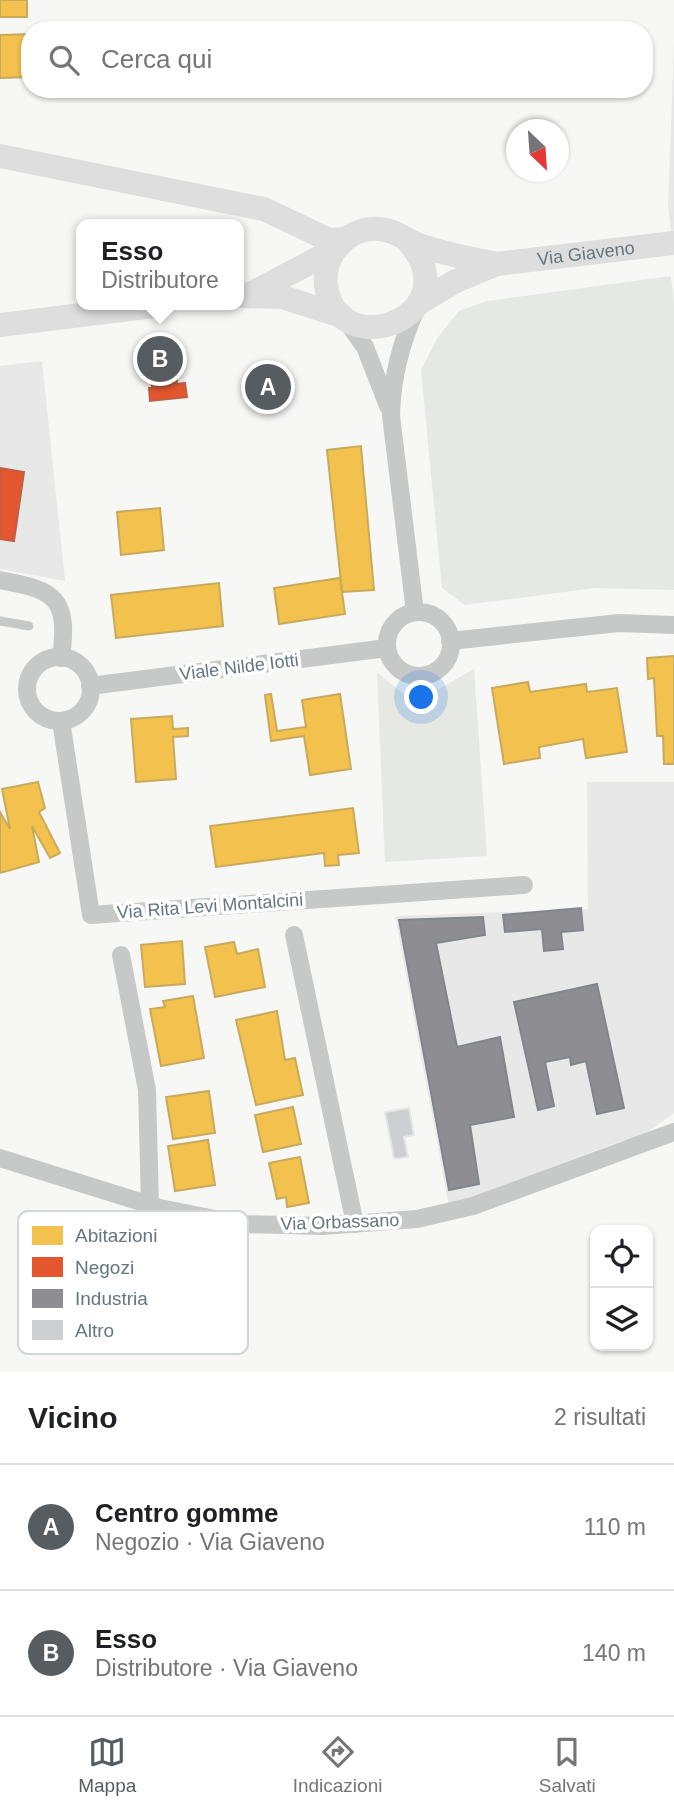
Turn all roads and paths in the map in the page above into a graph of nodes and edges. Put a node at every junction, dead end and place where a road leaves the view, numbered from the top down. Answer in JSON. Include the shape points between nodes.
{"nodes":[{"id":1,"x":0,"y":156,"type":"edge"},
{"id":2,"x":407,"y":240,"type":"junction"},
{"id":3,"x":674,"y":243,"type":"edge"},
{"id":4,"x":340,"y":245,"type":"junction"},
{"id":5,"x":496,"y":264,"type":"junction"},
{"id":6,"x":244,"y":295,"type":"edge"},
{"id":7,"x":419,"y":303,"type":"junction"},
{"id":8,"x":122,"y":310,"type":"edge"},
{"id":9,"x":342,"y":316,"type":"junction"},
{"id":10,"x":0,"y":325,"type":"edge"},
{"id":11,"x":391,"y":416,"type":"junction"},
{"id":12,"x":0,"y":580,"type":"edge"},
{"id":13,"x":415,"y":612,"type":"junction"},
{"id":14,"x":0,"y":621,"type":"edge"},
{"id":15,"x":674,"y":625,"type":"edge"},
{"id":16,"x":29,"y":626,"type":"dead end"},
{"id":17,"x":450,"y":641,"type":"junction"},
{"id":18,"x":387,"y":648,"type":"junction"},
{"id":19,"x":61,"y":658,"type":"junction"},
{"id":20,"x":90,"y":686,"type":"junction"},
{"id":21,"x":61,"y":721,"type":"junction"},
{"id":22,"x":524,"y":885,"type":"dead end"},
{"id":23,"x":294,"y":935,"type":"dead end"},
{"id":24,"x":121,"y":955,"type":"dead end"},
{"id":25,"x":674,"y":1132,"type":"edge"},
{"id":26,"x":0,"y":1158,"type":"edge"},
{"id":27,"x":150,"y":1205,"type":"junction"},
{"id":28,"x":178,"y":1211,"type":"edge"},
{"id":29,"x":248,"y":1224,"type":"edge"},
{"id":30,"x":355,"y":1224,"type":"junction"}],
"edges":[{"from":1,"to":4,"type":"main road","via":[[264,209]]},
{"from":2,"to":4,"type":"main road","name":"Via Giaveno","via":[[393,232],[362,230]]},
{"from":2,"to":5,"type":"main road","name":"Via Giaveno"},
{"from":2,"to":7,"type":"main road","via":[[423,263]]},
{"from":3,"to":5,"type":"main road","name":"Via Giaveno"},
{"from":4,"to":6,"type":"main road","name":"Via Giaveno"},
{"from":4,"to":9,"type":"main road","via":[[327,266],[326,286]]},
{"from":5,"to":7,"type":"main road","name":"Via Giaveno"},
{"from":6,"to":9,"type":"main road","name":"Via Giaveno","via":[[299,301]]},
{"from":7,"to":9,"type":"main road","name":"Via Giaveno","via":[[409,316],[384,327],[360,326]]},
{"from":7,"to":11,"type":"street","via":[[400,346]]},
{"from":8,"to":10,"type":"main road"},
{"from":9,"to":11,"type":"street","via":[[365,347]]},
{"from":11,"to":13,"type":"street"},
{"from":12,"to":19,"type":"street","via":[[34,586],[57,602],[65,628]]},
{"from":13,"to":17,"type":"street","via":[[436,618],[447,629]]},
{"from":13,"to":18,"type":"street","via":[[393,625]]},
{"from":14,"to":16,"type":"lane"},
{"from":15,"to":17,"type":"street","via":[[619,623]]},
{"from":17,"to":18,"type":"street","via":[[444,663],[421,676],[401,671]]},
{"from":18,"to":20,"type":"street","name":"Viale Nilde Iotti"},
{"from":19,"to":20,"type":"street","via":[[80,666]]},
{"from":19,"to":21,"type":"street","via":[[36,667],[27,693],[36,711]]},
{"from":20,"to":21,"type":"street","via":[[89,700],[80,712]]},
{"from":21,"to":22,"type":"street","name":"Via Rita Levi Montalcini","via":[[92,915]]},
{"from":23,"to":30,"type":"street"},
{"from":24,"to":27,"type":"street","via":[[147,1090]]},
{"from":25,"to":30,"type":"street","name":"Via Orbassano","via":[[473,1206],[417,1219]]},
{"from":26,"to":27,"type":"street","name":"Via Orbassano"},
{"from":27,"to":28,"type":"street","name":"Via Orbassano"},
{"from":29,"to":30,"type":"street","name":"Via Orbassano"}]}
